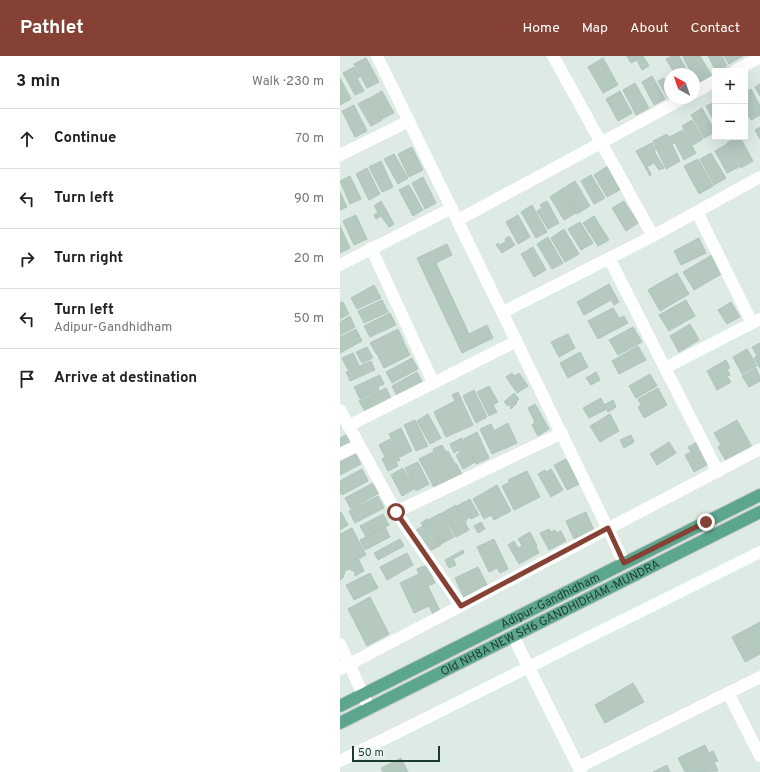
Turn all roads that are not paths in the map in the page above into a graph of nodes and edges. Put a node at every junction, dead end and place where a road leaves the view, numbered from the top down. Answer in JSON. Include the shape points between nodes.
{"nodes":[{"id":1,"x":377,"y":56,"type":"edge"},
{"id":2,"x":556,"y":57,"type":"edge"},
{"id":3,"x":760,"y":57,"type":"edge"},
{"id":4,"x":740,"y":68,"type":"edge"},
{"id":5,"x":712,"y":84,"type":"edge"},
{"id":6,"x":700,"y":90,"type":"edge"},
{"id":7,"x":673,"y":104,"type":"edge"},
{"id":8,"x":409,"y":121,"type":"junction"},
{"id":9,"x":601,"y":143,"type":"junction"},
{"id":10,"x":340,"y":156,"type":"edge"},
{"id":11,"x":760,"y":177,"type":"edge"},
{"id":12,"x":452,"y":208,"type":"junction"},
{"id":13,"x":697,"y":212,"type":"junction"},
{"id":14,"x":458,"y":220,"type":"junction"},
{"id":15,"x":653,"y":236,"type":"junction"},
{"id":16,"x":371,"y":248,"type":"junction"},
{"id":17,"x":609,"y":258,"type":"junction"},
{"id":18,"x":340,"y":265,"type":"edge"},
{"id":19,"x":503,"y":312,"type":"junction"},
{"id":20,"x":756,"y":321,"type":"edge"},
{"id":21,"x":517,"y":342,"type":"junction"},
{"id":22,"x":665,"y":368,"type":"junction"},
{"id":23,"x":433,"y":382,"type":"junction"},
{"id":24,"x":340,"y":410,"type":"edge"},
{"id":25,"x":348,"y":426,"type":"junction"},
{"id":26,"x":562,"y":433,"type":"junction"},
{"id":27,"x":359,"y":445,"type":"junction"},
{"id":28,"x":760,"y":449,"type":"edge"},
{"id":29,"x":340,"y":454,"type":"edge"},
{"id":30,"x":718,"y":472,"type":"junction"},
{"id":31,"x":760,"y":494,"type":"edge"},
{"id":32,"x":396,"y":512,"type":"junction"},
{"id":33,"x":760,"y":512,"type":"edge"},
{"id":34,"x":608,"y":528,"type":"junction"},
{"id":35,"x":760,"y":552,"type":"edge"},
{"id":36,"x":624,"y":563,"type":"junction"},
{"id":37,"x":461,"y":606,"type":"junction"},
{"id":38,"x":513,"y":636,"type":"junction"},
{"id":39,"x":340,"y":644,"type":"edge"},
{"id":40,"x":345,"y":666,"type":"edge"},
{"id":41,"x":529,"y":668,"type":"junction"},
{"id":42,"x":760,"y":677,"type":"edge"},
{"id":43,"x":728,"y":693,"type":"junction"},
{"id":44,"x":362,"y":694,"type":"junction"},
{"id":45,"x":340,"y":706,"type":"edge"},
{"id":46,"x":369,"y":708,"type":"junction"},
{"id":47,"x":340,"y":723,"type":"edge"},
{"id":48,"x":760,"y":756,"type":"edge"},
{"id":49,"x":340,"y":761,"type":"edge"},
{"id":50,"x":580,"y":769,"type":"edge"}],
"edges":[{"from":1,"to":8,"type":"street"},
{"from":2,"to":9,"type":"street"},
{"from":3,"to":4,"type":"street"},
{"from":5,"to":6,"type":"street"},
{"from":7,"to":9,"type":"street"},
{"from":8,"to":10,"type":"street"},
{"from":8,"to":12,"type":"street"},
{"from":9,"to":14,"type":"street"},
{"from":9,"to":15,"type":"street"},
{"from":11,"to":13,"type":"street"},
{"from":12,"to":14,"type":"street"},
{"from":12,"to":16,"type":"street"},
{"from":13,"to":15,"type":"street"},
{"from":13,"to":20,"type":"street"},
{"from":14,"to":19,"type":"street"},
{"from":15,"to":17,"type":"street"},
{"from":16,"to":18,"type":"street"},
{"from":16,"to":23,"type":"street"},
{"from":17,"to":19,"type":"street"},
{"from":17,"to":22,"type":"street"},
{"from":19,"to":21,"type":"street"},
{"from":20,"to":22,"type":"street"},
{"from":21,"to":23,"type":"street"},
{"from":21,"to":26,"type":"street"},
{"from":22,"to":30,"type":"street"},
{"from":23,"to":25,"type":"street"},
{"from":24,"to":25,"type":"street"},
{"from":25,"to":27,"type":"street"},
{"from":26,"to":32,"type":"street"},
{"from":26,"to":34,"type":"street"},
{"from":27,"to":29,"type":"street"},
{"from":27,"to":32,"type":"street"},
{"from":28,"to":30,"type":"street"},
{"from":30,"to":34,"type":"street"},
{"from":31,"to":36,"type":"main road","name":"Adipur-Gandhidham"},
{"from":32,"to":37,"type":"street"},
{"from":33,"to":38,"type":"main road","name":"Old NH8A NEW SH6 GANDHIDHAM-MUNDRA"},
{"from":34,"to":36,"type":"street"},
{"from":34,"to":37,"type":"street"},
{"from":35,"to":41,"type":"street"},
{"from":36,"to":44,"type":"main road","name":"Adipur-Gandhidham"},
{"from":37,"to":40,"type":"street"},
{"from":38,"to":41,"type":"street"},
{"from":38,"to":46,"type":"main road","name":"Old NH8A NEW SH6 GANDHIDHAM-MUNDRA"},
{"from":39,"to":40,"type":"street"},
{"from":40,"to":44,"type":"street"},
{"from":41,"to":49,"type":"street"},
{"from":41,"to":50,"type":"street"},
{"from":42,"to":43,"type":"street"},
{"from":43,"to":48,"type":"street"},
{"from":43,"to":50,"type":"street"},
{"from":44,"to":45,"type":"main road","name":"Adipur-Gandhidham"},
{"from":44,"to":46,"type":"street"},
{"from":46,"to":47,"type":"main road","name":"Old NH8A NEW SH6 GANDHIDHAM-MUNDRA"}]}
